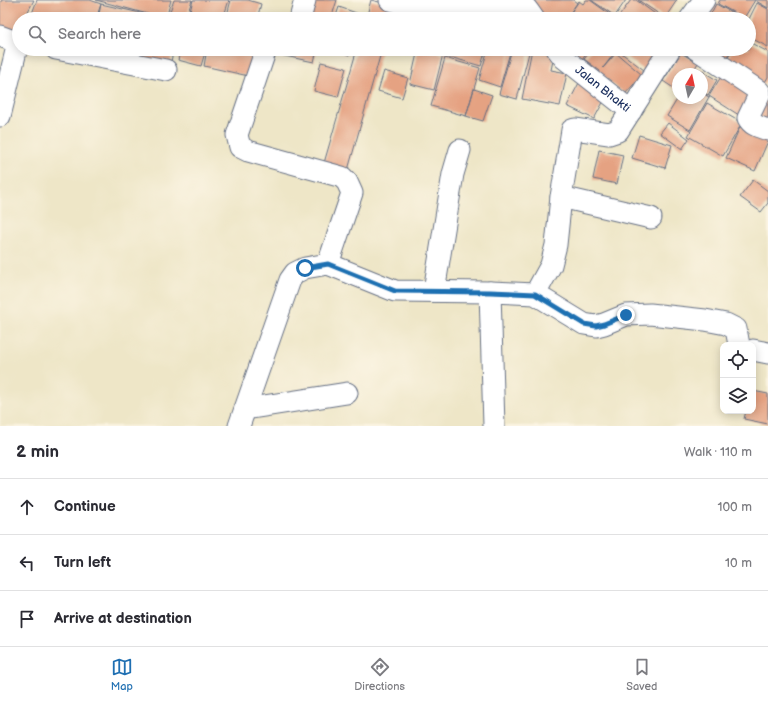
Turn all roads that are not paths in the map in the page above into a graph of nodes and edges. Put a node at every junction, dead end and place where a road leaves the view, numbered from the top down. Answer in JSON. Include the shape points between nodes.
{"nodes":[{"id":1,"x":305,"y":0,"type":"edge"},
{"id":2,"x":390,"y":0,"type":"edge"},
{"id":3,"x":704,"y":0,"type":"edge"},
{"id":4,"x":302,"y":12,"type":"edge"},
{"id":5,"x":529,"y":12,"type":"edge"},
{"id":6,"x":695,"y":12,"type":"edge"},
{"id":7,"x":12,"y":41,"type":"edge"},
{"id":8,"x":93,"y":56,"type":"edge"},
{"id":9,"x":264,"y":56,"type":"edge"},
{"id":10,"x":563,"y":56,"type":"edge"},
{"id":11,"x":666,"y":56,"type":"edge"},
{"id":12,"x":706,"y":56,"type":"edge"},
{"id":13,"x":166,"y":70,"type":"dead end"},
{"id":14,"x":631,"y":110,"type":"junction"},
{"id":15,"x":0,"y":116,"type":"edge"},
{"id":16,"x":768,"y":130,"type":"edge"},
{"id":17,"x":460,"y":150,"type":"dead end"},
{"id":18,"x":561,"y":197,"type":"junction"},
{"id":19,"x":651,"y":218,"type":"dead end"},
{"id":20,"x":328,"y":264,"type":"junction"},
{"id":21,"x":434,"y":291,"type":"junction"},
{"id":22,"x":490,"y":292,"type":"junction"},
{"id":23,"x":535,"y":294,"type":"junction"},
{"id":24,"x":738,"y":342,"type":"edge"},
{"id":25,"x":756,"y":351,"type":"edge"},
{"id":26,"x":768,"y":353,"type":"edge"},
{"id":27,"x":347,"y":393,"type":"dead end"},
{"id":28,"x":242,"y":418,"type":"edge"},
{"id":29,"x":494,"y":426,"type":"edge"}],
"edges":[{"from":1,"to":4,"type":"street"},
{"from":2,"to":5,"type":"street","via":[[431,9],[508,0],[524,6]]},
{"from":3,"to":6,"type":"street"},
{"from":7,"to":15,"type":"street"},
{"from":8,"to":13,"type":"street"},
{"from":9,"to":20,"type":"street","via":[[237,135],[240,147],[342,177],[347,182],[352,193]]},
{"from":10,"to":14,"type":"street","name":"Jalan Bhakti"},
{"from":11,"to":14,"type":"street","name":"Jalan Bhakti"},
{"from":12,"to":16,"type":"street","via":[[759,91],[748,118],[753,124]]},
{"from":14,"to":18,"type":"street","via":[[618,131],[613,133],[572,130]]},
{"from":17,"to":21,"type":"street","via":[[453,174]]},
{"from":18,"to":19,"type":"street"},
{"from":18,"to":23,"type":"street","via":[[556,245],[551,265]]},
{"from":20,"to":21,"type":"street","via":[[395,291]]},
{"from":20,"to":28,"type":"street","via":[[305,268],[295,273],[290,280]]},
{"from":21,"to":22,"type":"street"},
{"from":22,"to":23,"type":"street"},
{"from":22,"to":29,"type":"street"},
{"from":23,"to":24,"type":"street","via":[[584,324],[596,326],[636,314],[682,318],[726,324],[736,329]]},
{"from":25,"to":26,"type":"street"},
{"from":27,"to":28,"type":"street"}]}
